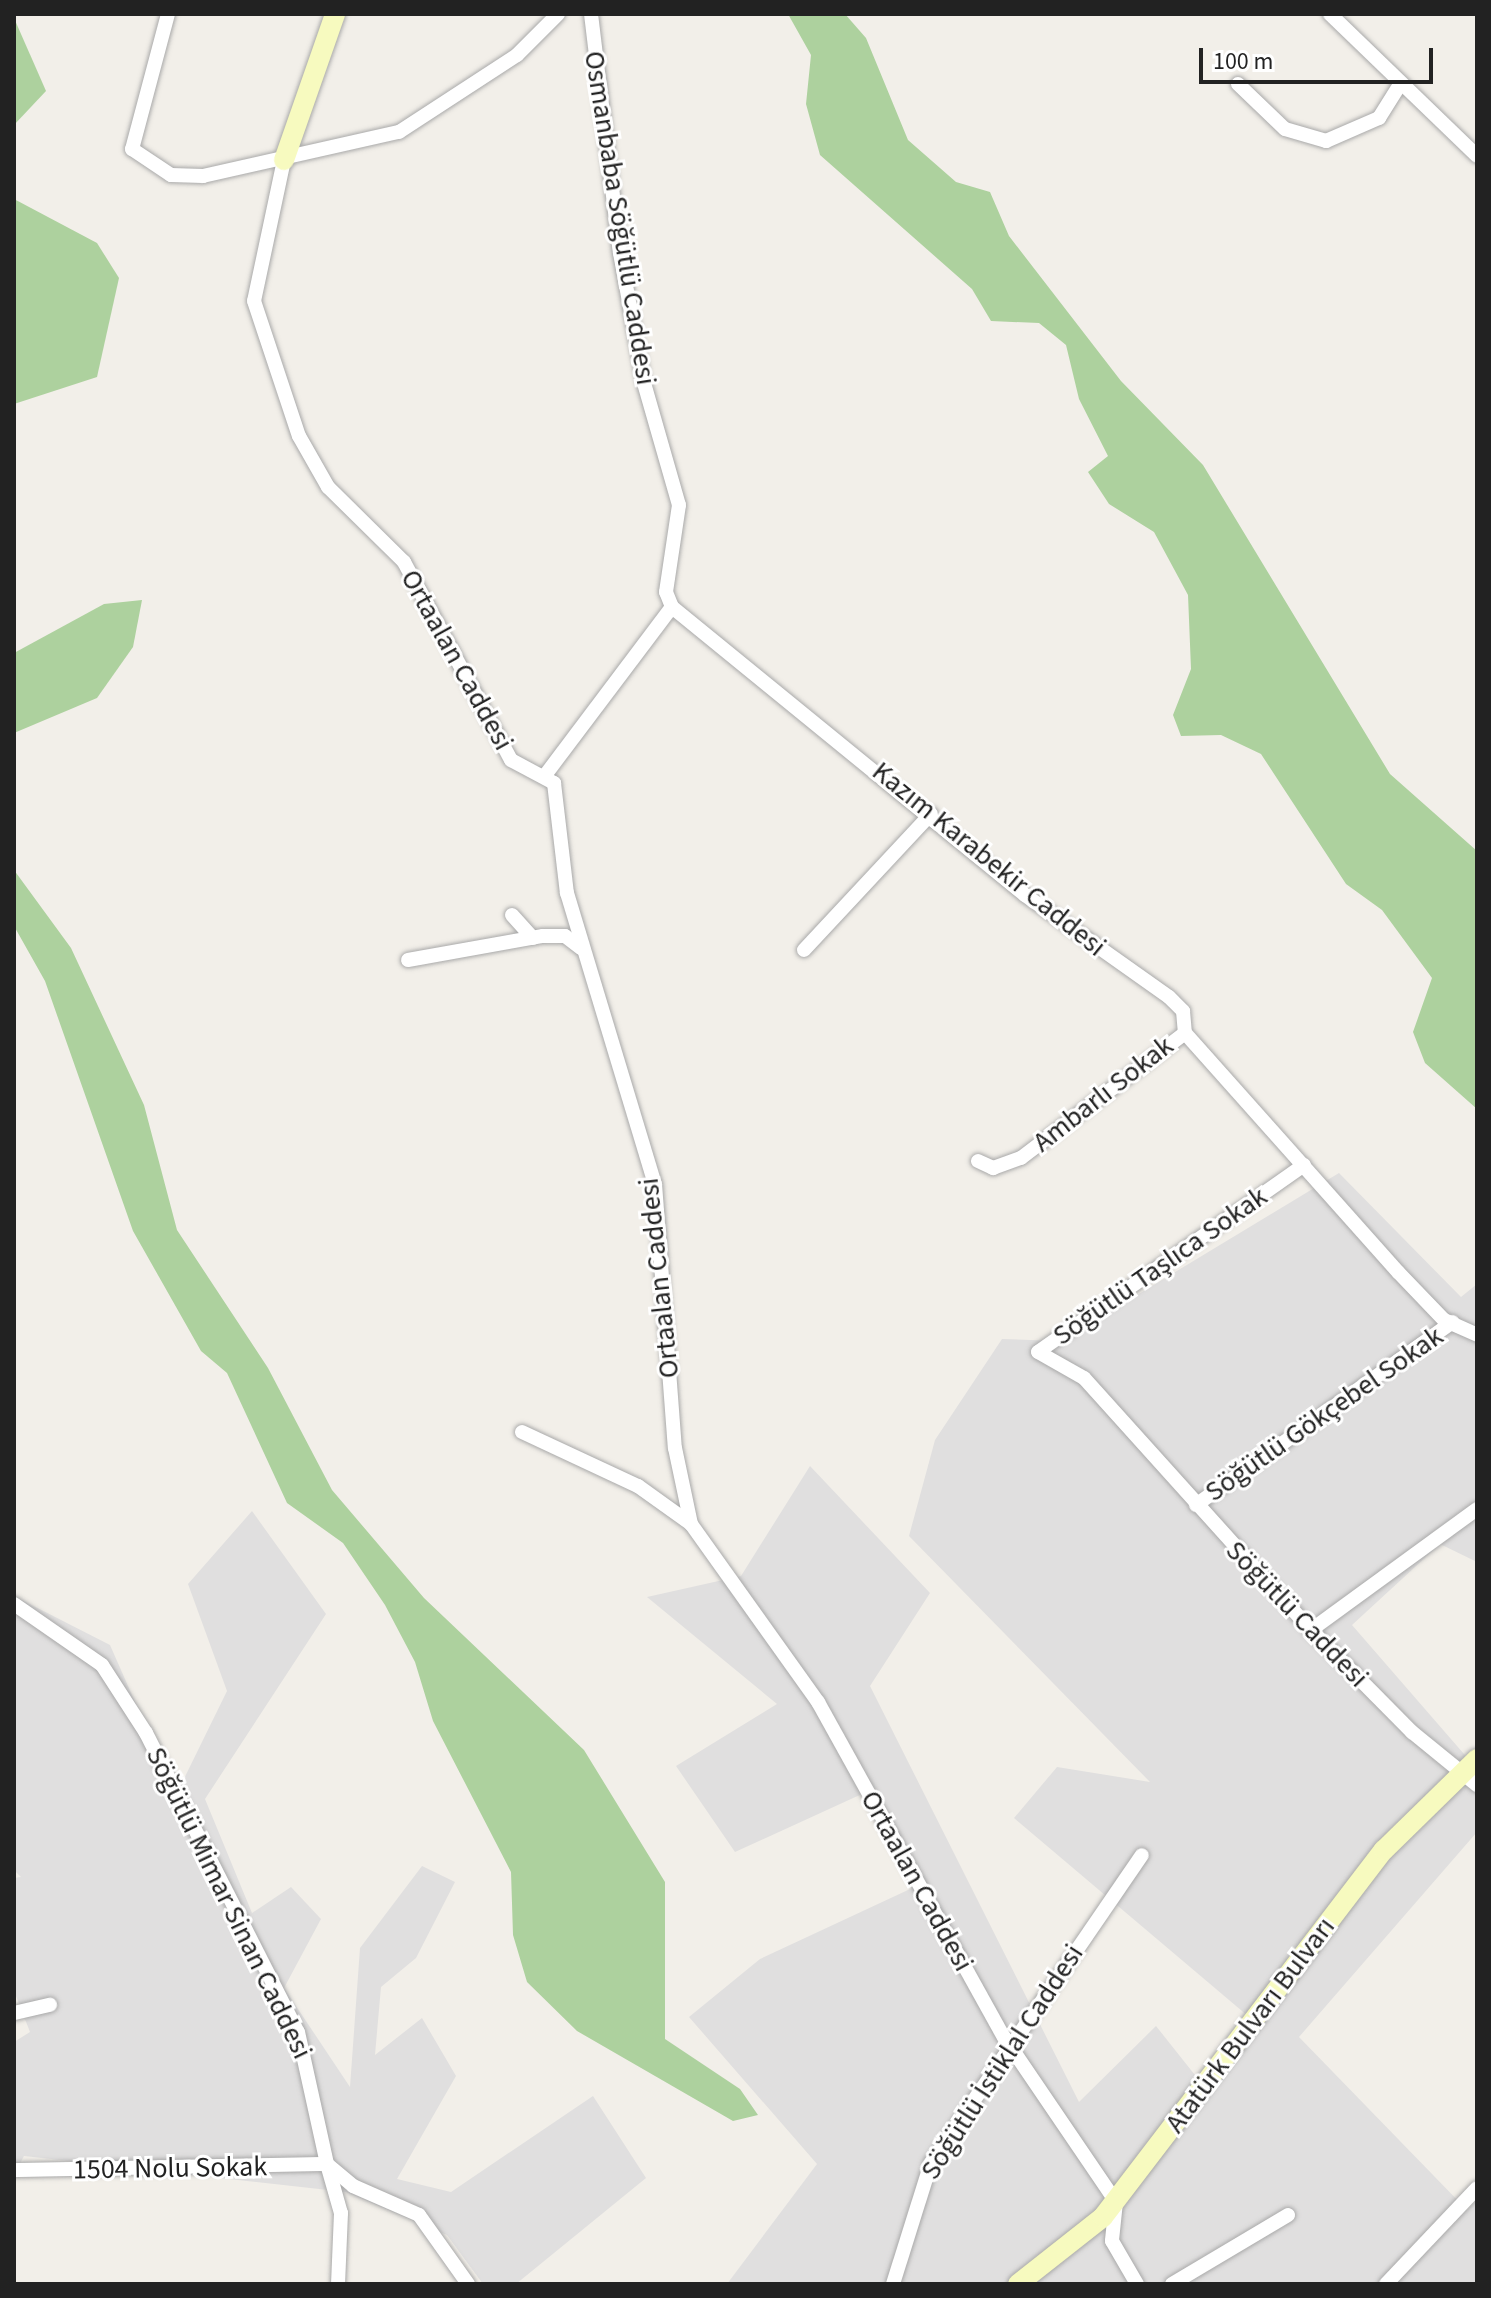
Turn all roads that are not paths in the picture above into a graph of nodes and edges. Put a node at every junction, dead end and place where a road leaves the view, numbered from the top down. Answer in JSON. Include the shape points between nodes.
{"nodes":[{"id":1,"x":168,"y":14,"type":"edge"},
{"id":2,"x":335,"y":14,"type":"edge"},
{"id":3,"x":558,"y":14,"type":"edge"},
{"id":4,"x":591,"y":14,"type":"edge"},
{"id":5,"x":1330,"y":14,"type":"edge"},
{"id":6,"x":1238,"y":84,"type":"dead end"},
{"id":7,"x":1400,"y":85,"type":"junction"},
{"id":8,"x":1477,"y":156,"type":"edge"},
{"id":9,"x":284,"y":160,"type":"junction"},
{"id":10,"x":672,"y":607,"type":"junction"},
{"id":11,"x":546,"y":774,"type":"junction"},
{"id":12,"x":931,"y":814,"type":"junction"},
{"id":13,"x":512,"y":915,"type":"dead end"},
{"id":14,"x":533,"y":938,"type":"junction"},
{"id":15,"x":581,"y":948,"type":"junction"},
{"id":16,"x":804,"y":950,"type":"dead end"},
{"id":17,"x":408,"y":960,"type":"dead end"},
{"id":18,"x":1185,"y":1033,"type":"junction"},
{"id":19,"x":978,"y":1161,"type":"dead end"},
{"id":20,"x":1304,"y":1165,"type":"junction"},
{"id":21,"x":1453,"y":1322,"type":"junction"},
{"id":22,"x":1477,"y":1335,"type":"edge"},
{"id":23,"x":1129,"y":1431,"type":"joint"},
{"id":24,"x":522,"y":1432,"type":"dead end"},
{"id":25,"x":1196,"y":1505,"type":"junction"},
{"id":26,"x":1477,"y":1509,"type":"edge"},
{"id":27,"x":691,"y":1524,"type":"junction"},
{"id":28,"x":14,"y":1604,"type":"edge"},
{"id":29,"x":1311,"y":1630,"type":"junction"},
{"id":30,"x":1477,"y":1759,"type":"edge"},
{"id":31,"x":1471,"y":1777,"type":"edge"},
{"id":32,"x":1142,"y":1855,"type":"dead end"},
{"id":33,"x":50,"y":2005,"type":"dead end"},
{"id":34,"x":14,"y":2013,"type":"edge"},
{"id":35,"x":1009,"y":2044,"type":"junction"},
{"id":36,"x":327,"y":2164,"type":"junction"},
{"id":37,"x":14,"y":2170,"type":"edge"},
{"id":38,"x":1477,"y":2188,"type":"edge"},
{"id":39,"x":1115,"y":2212,"type":"junction"},
{"id":40,"x":1288,"y":2215,"type":"dead end"},
{"id":41,"x":338,"y":2284,"type":"edge"},
{"id":42,"x":468,"y":2284,"type":"edge"},
{"id":43,"x":893,"y":2284,"type":"edge"},
{"id":44,"x":1018,"y":2284,"type":"edge"},
{"id":45,"x":1040,"y":2284,"type":"edge"},
{"id":46,"x":1137,"y":2284,"type":"edge"},
{"id":47,"x":1172,"y":2284,"type":"edge"},
{"id":48,"x":1386,"y":2284,"type":"edge"}],
"edges":[{"from":1,"to":9,"type":"street","via":[[132,149],[171,175],[237,172]]},
{"from":2,"to":9,"type":"street"},
{"from":3,"to":9,"type":"street","via":[[517,55],[399,132]]},
{"from":4,"to":10,"type":"street","name":"Osmanbaba Söğütlü Caddesi","via":[[620,253],[644,383],[679,505],[666,592]]},
{"from":5,"to":7,"type":"street"},
{"from":6,"to":7,"type":"street","via":[[1285,129],[1326,141],[1379,118]]},
{"from":7,"to":8,"type":"street"},
{"from":9,"to":11,"type":"street","name":"Ortaalan Caddesi","via":[[254,301],[299,436],[328,487],[404,562],[511,760]]},
{"from":10,"to":11,"type":"street"},
{"from":10,"to":12,"type":"street","name":"Kazım Karabekir Caddesi"},
{"from":11,"to":15,"type":"street","name":"Ortaalan Caddesi","via":[[554,783]]},
{"from":12,"to":16,"type":"street"},
{"from":12,"to":18,"type":"street","name":"Kazım Karabekir Caddesi","via":[[1025,895],[1169,997],[1183,1011]]},
{"from":13,"to":14,"type":"street"},
{"from":14,"to":15,"type":"street","via":[[565,936]]},
{"from":14,"to":17,"type":"street"},
{"from":15,"to":27,"type":"street","name":"Ortaalan Caddesi","via":[[655,1184],[675,1448]]},
{"from":18,"to":19,"type":"street","name":"Ambarlı Sokak","via":[[1021,1158],[993,1168]]},
{"from":18,"to":20,"type":"street","name":"Kazım Karabekir Caddesi"},
{"from":20,"to":21,"type":"street","name":"Kazım Karabekir Caddesi"},
{"from":20,"to":23,"type":"street","name":"Söğütlü Taşlıca Sokak","via":[[1038,1352],[1084,1378]]},
{"from":21,"to":22,"type":"street","name":"Kazım Karabekir Caddesi"},
{"from":21,"to":25,"type":"street","name":"Söğütlü Gökçebel Sokak"},
{"from":23,"to":25,"type":"street","name":"Söğütlü Caddesi"},
{"from":24,"to":27,"type":"street","via":[[638,1486]]},
{"from":25,"to":29,"type":"street","name":"Söğütlü Caddesi"},
{"from":26,"to":29,"type":"street"},
{"from":27,"to":35,"type":"street","name":"Ortaalan Caddesi","via":[[818,1702]]},
{"from":28,"to":36,"type":"street","name":"Söğütlü Mimar Sinan Caddesi","via":[[102,1665],[146,1733],[298,2032]]},
{"from":29,"to":31,"type":"street","name":"Söğütlü Caddesi"},
{"from":30,"to":31,"type":"street","name":"Atatürk Bulvarı Bulvarı"},
{"from":31,"to":39,"type":"street","name":"Atatürk Bulvarı Bulvarı","via":[[1392,1859]]},
{"from":32,"to":35,"type":"street","name":"Söğütlü İstiklal Caddesi"},
{"from":33,"to":34,"type":"street"},
{"from":35,"to":39,"type":"street","name":"Ortaalan Caddesi"},
{"from":35,"to":43,"type":"street","name":"Söğütlü İstiklal Caddesi","via":[[931,2163]]},
{"from":36,"to":37,"type":"street","name":"1504 Nolu Sokak"},
{"from":36,"to":41,"type":"street","name":"Söğütlü Mimar Sinan Caddesi","via":[[341,2213]]},
{"from":36,"to":42,"type":"street","via":[[353,2186],[419,2215]]},
{"from":38,"to":48,"type":"street"},
{"from":39,"to":44,"type":"street","name":"Atatürk Bulvarı Bulvarı"},
{"from":39,"to":45,"type":"street","name":"Atatürk Bulvarı Bulvarı"},
{"from":39,"to":46,"type":"street","name":"Ortaalan Caddesi","via":[[1112,2241]]},
{"from":40,"to":47,"type":"street"}]}
